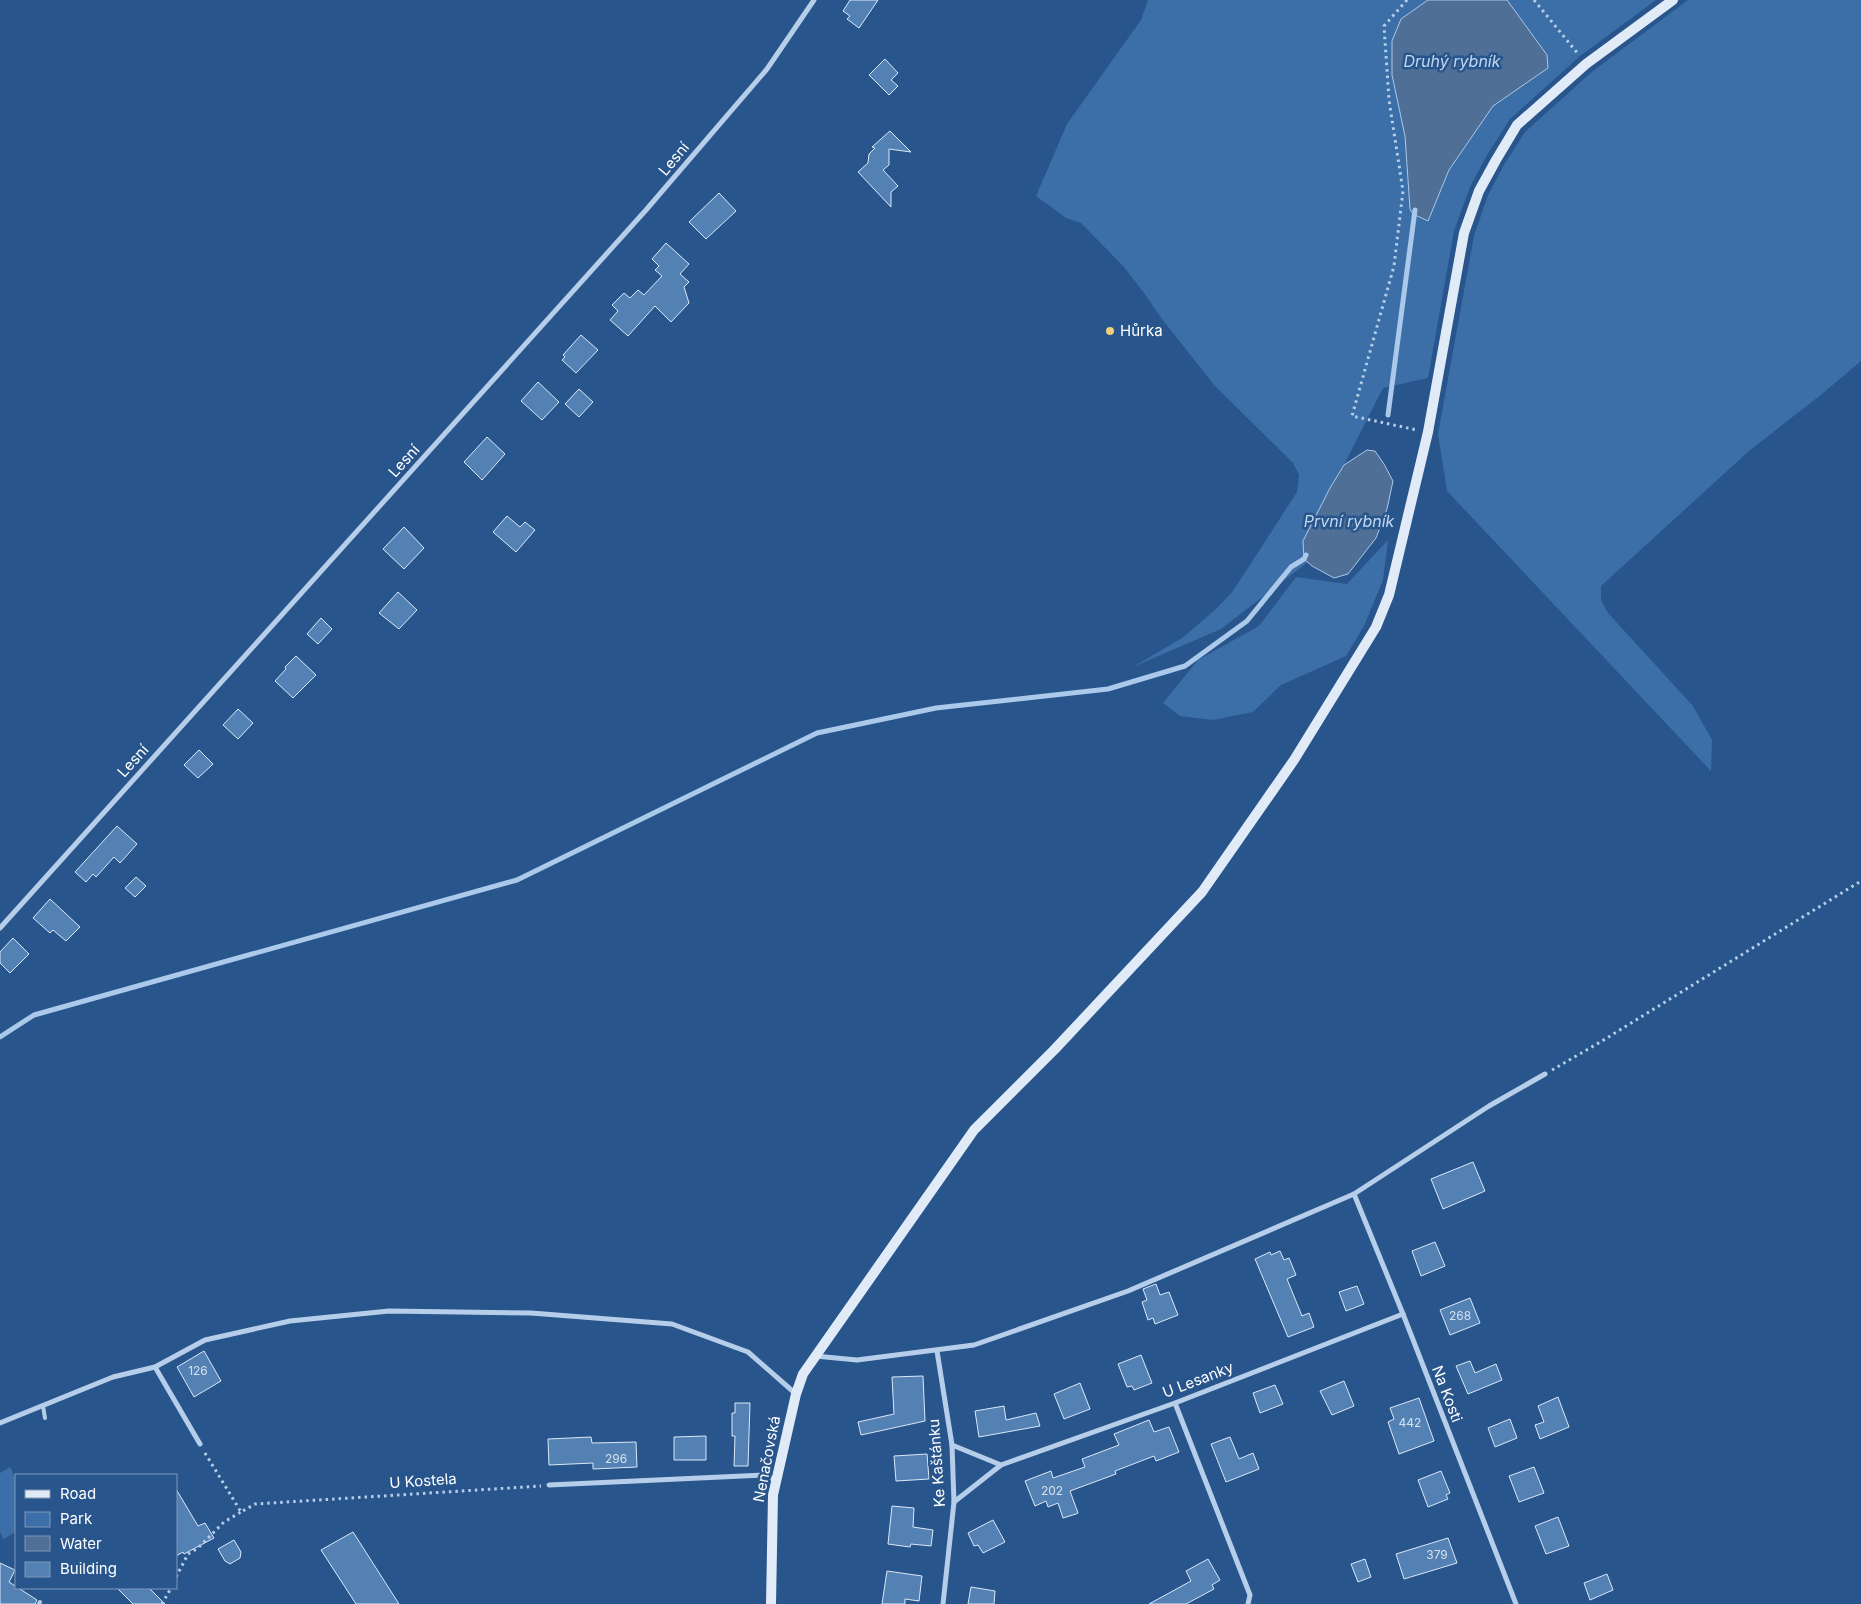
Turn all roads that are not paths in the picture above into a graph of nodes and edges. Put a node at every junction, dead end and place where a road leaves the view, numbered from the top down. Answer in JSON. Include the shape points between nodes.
{"nodes":[{"id":1,"x":814,"y":0,"type":"edge"},
{"id":2,"x":1673,"y":0,"type":"edge"},
{"id":3,"x":0,"y":928,"type":"edge"},
{"id":4,"x":1545,"y":1074,"type":"road end"},
{"id":5,"x":1354,"y":1194,"type":"junction"},
{"id":6,"x":1403,"y":1314,"type":"junction"},
{"id":7,"x":936,"y":1351,"type":"junction"},
{"id":8,"x":815,"y":1356,"type":"junction"},
{"id":9,"x":155,"y":1367,"type":"junction"},
{"id":10,"x":796,"y":1394,"type":"junction"},
{"id":11,"x":1175,"y":1403,"type":"junction"},
{"id":12,"x":42,"y":1406,"type":"junction"},
{"id":13,"x":45,"y":1418,"type":"dead end"},
{"id":14,"x":0,"y":1423,"type":"edge"},
{"id":15,"x":200,"y":1444,"type":"road end"},
{"id":16,"x":952,"y":1444,"type":"junction"},
{"id":17,"x":1001,"y":1465,"type":"junction"},
{"id":18,"x":775,"y":1480,"type":"junction"},
{"id":19,"x":549,"y":1485,"type":"road end"},
{"id":20,"x":954,"y":1502,"type":"junction"},
{"id":21,"x":770,"y":1604,"type":"edge"},
{"id":22,"x":943,"y":1604,"type":"edge"},
{"id":23,"x":1248,"y":1604,"type":"edge"},
{"id":24,"x":1516,"y":1604,"type":"edge"}],
"edges":[{"from":1,"to":3,"type":"street","name":"Lesní","via":[[767,69],[646,210]]},
{"from":2,"to":8,"type":"street","name":"Nenačovská","via":[[1586,64],[1517,125],[1479,191],[1464,233],[1428,432],[1389,595],[1376,627],[1294,760],[1202,892],[974,1130]]},
{"from":4,"to":5,"type":"street","via":[[1489,1106]]},
{"from":5,"to":6,"type":"street","name":"Na Kosti"},
{"from":5,"to":7,"type":"street","via":[[1128,1291],[974,1345]]},
{"from":6,"to":11,"type":"street","name":"U Lesanky"},
{"from":6,"to":24,"type":"street","name":"Na Kosti"},
{"from":7,"to":8,"type":"street","via":[[857,1360]]},
{"from":7,"to":16,"type":"street","name":"Ke Kaštánku"},
{"from":8,"to":10,"type":"street","name":"Nenačovská","via":[[803,1374]]},
{"from":9,"to":10,"type":"street","via":[[205,1340],[290,1321],[389,1311],[531,1313],[672,1324],[748,1352]]},
{"from":9,"to":12,"type":"street","via":[[113,1377]]},
{"from":9,"to":15,"type":"street"},
{"from":10,"to":18,"type":"street","name":"Nenačovská"},
{"from":11,"to":17,"type":"street","name":"U Lesanky"},
{"from":11,"to":23,"type":"street","via":[[1250,1595]]},
{"from":12,"to":13,"type":"lane"},
{"from":12,"to":14,"type":"street"},
{"from":16,"to":17,"type":"street"},
{"from":16,"to":20,"type":"street","name":"Ke Kaštánku"},
{"from":17,"to":20,"type":"street","name":"U Lesanky"},
{"from":18,"to":19,"type":"street","via":[[764,1475]]},
{"from":18,"to":21,"type":"street","name":"Nenačovská"},
{"from":20,"to":22,"type":"street","name":"Ke Kaštánku"}]}
